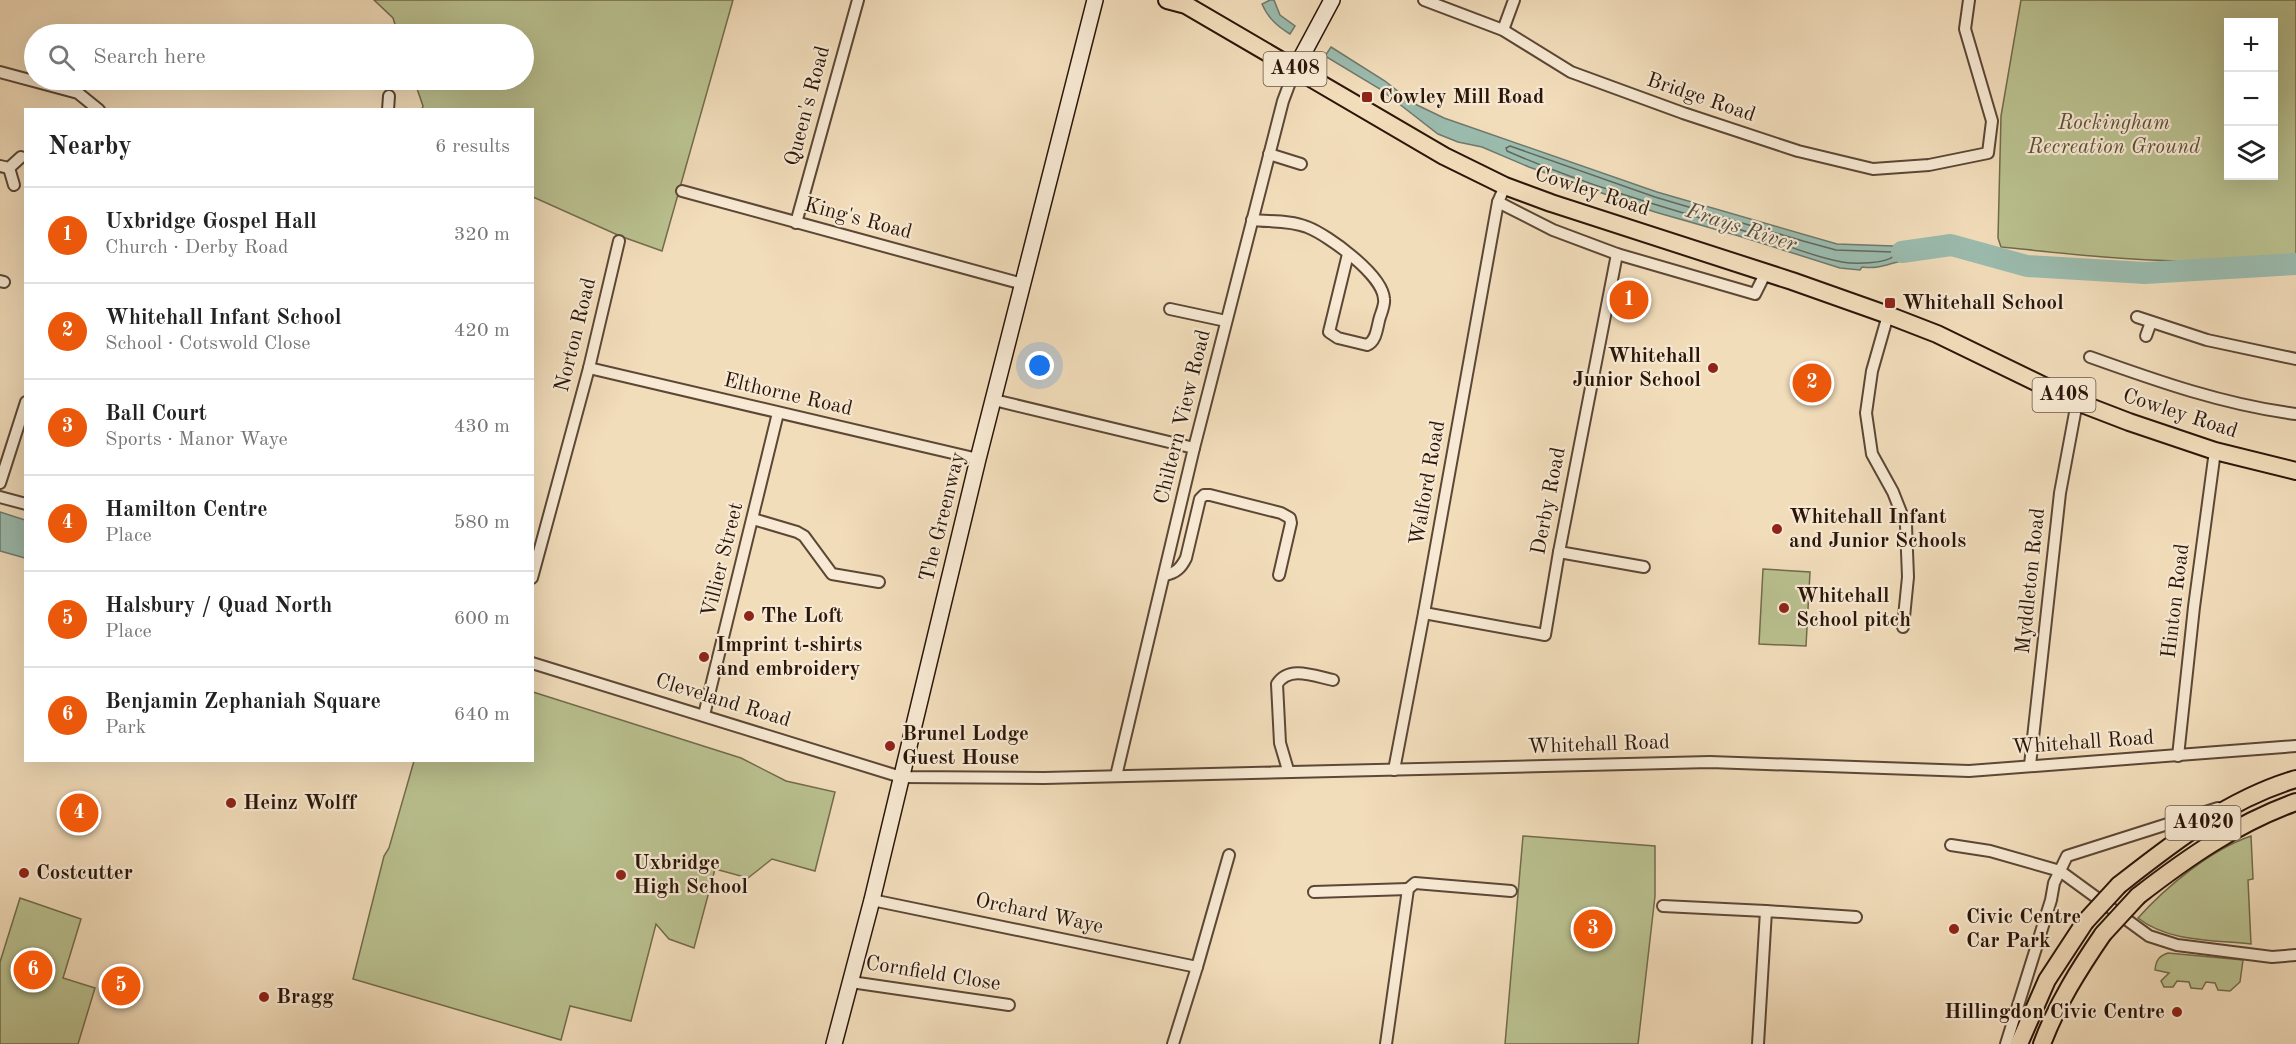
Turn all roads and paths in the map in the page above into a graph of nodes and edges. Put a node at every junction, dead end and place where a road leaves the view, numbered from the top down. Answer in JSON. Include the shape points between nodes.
{"nodes":[{"id":1,"x":858,"y":0,"type":"edge"},
{"id":2,"x":1095,"y":0,"type":"edge"},
{"id":3,"x":1167,"y":0,"type":"edge"},
{"id":4,"x":1332,"y":0,"type":"edge"},
{"id":5,"x":1424,"y":0,"type":"edge"},
{"id":6,"x":1514,"y":0,"type":"edge"},
{"id":7,"x":1969,"y":0,"type":"edge"},
{"id":8,"x":1503,"y":30,"type":"junction"},
{"id":9,"x":1295,"y":69,"type":"junction"},
{"id":10,"x":0,"y":72,"type":"edge"},
{"id":11,"x":24,"y":78,"type":"edge"},
{"id":12,"x":67,"y":90,"type":"edge"},
{"id":13,"x":388,"y":96,"type":"dead end"},
{"id":14,"x":97,"y":108,"type":"edge"},
{"id":15,"x":388,"y":108,"type":"edge"},
{"id":16,"x":1269,"y":154,"type":"junction"},
{"id":17,"x":21,"y":157,"type":"dead end"},
{"id":18,"x":1301,"y":164,"type":"dead end"},
{"id":19,"x":4,"y":167,"type":"edge"},
{"id":20,"x":14,"y":185,"type":"dead end"},
{"id":21,"x":1504,"y":186,"type":"junction"},
{"id":22,"x":682,"y":191,"type":"dead end"},
{"id":23,"x":1498,"y":202,"type":"junction"},
{"id":24,"x":1252,"y":220,"type":"junction"},
{"id":25,"x":796,"y":223,"type":"junction"},
{"id":26,"x":619,"y":241,"type":"dead end"},
{"id":27,"x":1348,"y":254,"type":"junction"},
{"id":28,"x":1617,"y":254,"type":"junction"},
{"id":29,"x":1766,"y":272,"type":"junction"},
{"id":30,"x":1023,"y":284,"type":"junction"},
{"id":31,"x":1170,"y":309,"type":"dead end"},
{"id":32,"x":1888,"y":315,"type":"junction"},
{"id":33,"x":2137,"y":316,"type":"dead end"},
{"id":34,"x":1226,"y":321,"type":"junction"},
{"id":35,"x":2151,"y":322,"type":"junction"},
{"id":36,"x":2146,"y":336,"type":"dead end"},
{"id":37,"x":2090,"y":357,"type":"dead end"},
{"id":38,"x":2296,"y":359,"type":"edge"},
{"id":39,"x":589,"y":368,"type":"junction"},
{"id":40,"x":994,"y":400,"type":"junction"},
{"id":41,"x":2078,"y":402,"type":"junction"},
{"id":42,"x":24,"y":408,"type":"edge"},
{"id":43,"x":778,"y":413,"type":"junction"},
{"id":44,"x":2296,"y":414,"type":"edge"},
{"id":45,"x":1194,"y":448,"type":"junction"},
{"id":46,"x":2215,"y":451,"type":"junction"},
{"id":47,"x":978,"y":459,"type":"junction"},
{"id":48,"x":2296,"y":471,"type":"edge"},
{"id":49,"x":0,"y":483,"type":"edge"},
{"id":50,"x":0,"y":497,"type":"edge"},
{"id":51,"x":24,"y":503,"type":"edge"},
{"id":52,"x":753,"y":519,"type":"junction"},
{"id":53,"x":1559,"y":552,"type":"junction"},
{"id":54,"x":1644,"y":567,"type":"dead end"},
{"id":55,"x":534,"y":571,"type":"edge"},
{"id":56,"x":1165,"y":575,"type":"junction"},
{"id":57,"x":1280,"y":575,"type":"dead end"},
{"id":58,"x":879,"y":582,"type":"dead end"},
{"id":59,"x":1425,"y":614,"type":"junction"},
{"id":60,"x":1903,"y":627,"type":"dead end"},
{"id":61,"x":534,"y":664,"type":"edge"},
{"id":62,"x":1333,"y":680,"type":"dead end"},
{"id":63,"x":704,"y":715,"type":"junction"},
{"id":64,"x":2296,"y":746,"type":"edge"},
{"id":65,"x":2178,"y":756,"type":"junction"},
{"id":66,"x":2030,"y":765,"type":"junction"},
{"id":67,"x":1288,"y":770,"type":"junction"},
{"id":68,"x":1394,"y":770,"type":"junction"},
{"id":69,"x":1116,"y":776,"type":"junction"},
{"id":70,"x":901,"y":777,"type":"junction"},
{"id":71,"x":2296,"y":779,"type":"edge"},
{"id":72,"x":2296,"y":802,"type":"edge"},
{"id":73,"x":2232,"y":804,"type":"junction"},
{"id":74,"x":1951,"y":845,"type":"dead end"},
{"id":75,"x":1229,"y":855,"type":"dead end"},
{"id":76,"x":2060,"y":872,"type":"junction"},
{"id":77,"x":1408,"y":889,"type":"junction"},
{"id":78,"x":1511,"y":891,"type":"dead end"},
{"id":79,"x":1314,"y":892,"type":"dead end"},
{"id":80,"x":872,"y":900,"type":"junction"},
{"id":81,"x":1664,"y":906,"type":"dead end"},
{"id":82,"x":1766,"y":911,"type":"junction"},
{"id":83,"x":1856,"y":917,"type":"dead end"},
{"id":84,"x":2296,"y":955,"type":"edge"},
{"id":85,"x":1197,"y":966,"type":"junction"},
{"id":86,"x":851,"y":982,"type":"junction"},
{"id":87,"x":1009,"y":1005,"type":"dead end"},
{"id":88,"x":834,"y":1044,"type":"edge"},
{"id":89,"x":1173,"y":1044,"type":"edge"},
{"id":90,"x":1386,"y":1044,"type":"edge"},
{"id":91,"x":1758,"y":1044,"type":"edge"},
{"id":92,"x":2006,"y":1044,"type":"edge"},
{"id":93,"x":2019,"y":1044,"type":"edge"},
{"id":94,"x":2042,"y":1044,"type":"edge"}],
"edges":[{"from":1,"to":25,"type":"street","name":"Queen's Road"},
{"from":2,"to":30,"type":"street","name":"The Greenway"},
{"from":3,"to":9,"type":"main road","name":"Cowley Road","number":"A408","via":[[1186,5]]},
{"from":4,"to":9,"type":"street"},
{"from":5,"to":8,"type":"street","name":"Bridge Road"},
{"from":6,"to":8,"type":"street"},
{"from":7,"to":8,"type":"street","name":"Bridge Road","via":[[1965,29],[1992,122],[1988,153],[1929,165],[1873,169],[1798,152],[1571,72]]},
{"from":9,"to":16,"type":"street","name":"Chiltern View Road","via":[[1282,101]]},
{"from":9,"to":21,"type":"main road","name":"Cowley Road","number":"A408","via":[[1444,156]]},
{"from":10,"to":11,"type":"street"},
{"from":12,"to":14,"type":"street","via":[[78,93]]},
{"from":13,"to":15,"type":"street"},
{"from":16,"to":18,"type":"street"},
{"from":16,"to":24,"type":"street","name":"Chiltern View Road"},
{"from":17,"to":19,"type":"street"},
{"from":19,"to":20,"type":"street"},
{"from":21,"to":23,"type":"street","name":"Walford Road"},
{"from":21,"to":29,"type":"main road","name":"Cowley Road","number":"A408"},
{"from":22,"to":25,"type":"street","name":"King's Road"},
{"from":23,"to":28,"type":"street","via":[[1553,230]]},
{"from":23,"to":59,"type":"street","name":"Walford Road"},
{"from":24,"to":27,"type":"street","via":[[1308,227]]},
{"from":24,"to":34,"type":"street","name":"Chiltern View Road"},
{"from":25,"to":30,"type":"street","name":"King's Road"},
{"from":26,"to":39,"type":"street","name":"Norton Road"},
{"from":27,"to":27,"type":"street","via":[[1371,276],[1384,298],[1374,340],[1367,345],[1333,336],[1329,330]]},
{"from":28,"to":29,"type":"street","via":[[1755,294]]},
{"from":28,"to":53,"type":"street","name":"Derby Road"},
{"from":29,"to":32,"type":"main road","name":"Cowley Road","number":"A408"},
{"from":30,"to":40,"type":"street","name":"The Greenway"},
{"from":31,"to":34,"type":"street"},
{"from":32,"to":41,"type":"main road","name":"Cowley Road","number":"A408"},
{"from":32,"to":60,"type":"street","via":[[1872,371],[1866,413],[1872,454],[1906,525],[1908,577]]},
{"from":33,"to":35,"type":"street"},
{"from":34,"to":45,"type":"street","name":"Chiltern View Road"},
{"from":35,"to":36,"type":"street"},
{"from":35,"to":38,"type":"street","via":[[2207,340]]},
{"from":37,"to":44,"type":"street","via":[[2176,387]]},
{"from":39,"to":43,"type":"street","name":"Elthorne Road"},
{"from":39,"to":55,"type":"street","name":"Norton Road"},
{"from":40,"to":45,"type":"street"},
{"from":40,"to":47,"type":"street","name":"The Greenway"},
{"from":41,"to":46,"type":"main road","name":"Cowley Road","number":"A408"},
{"from":41,"to":66,"type":"street","name":"Myddleton Road","via":[[2061,493]]},
{"from":42,"to":49,"type":"street"},
{"from":43,"to":47,"type":"street","name":"Elthorne Road"},
{"from":43,"to":52,"type":"street","name":"Villier Street"},
{"from":45,"to":56,"type":"street","name":"Chiltern View Road"},
{"from":46,"to":48,"type":"main road","name":"Cowley Road","number":"A408"},
{"from":46,"to":65,"type":"street","name":"Hinton Road"},
{"from":47,"to":70,"type":"street","name":"The Greenway"},
{"from":50,"to":51,"type":"street"},
{"from":52,"to":58,"type":"street","via":[[804,536],[832,574]]},
{"from":52,"to":63,"type":"street","name":"Villier Street"},
{"from":53,"to":54,"type":"street"},
{"from":53,"to":59,"type":"street","name":"Derby Road","via":[[1545,635]]},
{"from":56,"to":57,"type":"street","via":[[1181,567],[1200,499],[1210,495],[1290,518]]},
{"from":56,"to":69,"type":"street","name":"Chiltern View Road"},
{"from":59,"to":68,"type":"street","name":"Walford Road"},
{"from":61,"to":63,"type":"street","name":"Cleveland Road"},
{"from":62,"to":67,"type":"street","via":[[1294,672],[1276,684],[1280,742]]},
{"from":63,"to":70,"type":"street","name":"Cleveland Road"},
{"from":64,"to":65,"type":"street","name":"Whitehall Road"},
{"from":65,"to":66,"type":"street","name":"Whitehall Road"},
{"from":66,"to":68,"type":"street","name":"Whitehall Road","via":[[1969,771],[1710,762]]},
{"from":67,"to":68,"type":"street","name":"Whitehall Road"},
{"from":67,"to":69,"type":"street","name":"Whitehall Road"},
{"from":69,"to":70,"type":"street","name":"Whitehall Road"},
{"from":70,"to":80,"type":"street","name":"The Greenway"},
{"from":71,"to":73,"type":"main road","number":"A4020"},
{"from":72,"to":94,"type":"main road","number":"A4020","bridge":true,"via":[[2232,830],[2138,896],[2103,934],[2078,970]]},
{"from":73,"to":76,"type":"street","via":[[2067,856]]},
{"from":73,"to":93,"type":"main road","number":"A4020","bridge":true,"via":[[2181,837],[2120,885],[2085,922],[2047,980]]},
{"from":74,"to":76,"type":"street","via":[[1990,850]]},
{"from":75,"to":85,"type":"street"},
{"from":76,"to":84,"type":"street","via":[[2149,936],[2214,951],[2272,957]]},
{"from":76,"to":92,"type":"street"},
{"from":77,"to":78,"type":"street","via":[[1415,883]]},
{"from":77,"to":79,"type":"street"},
{"from":77,"to":90,"type":"street"},
{"from":80,"to":85,"type":"street","name":"Orchard Waye"},
{"from":80,"to":86,"type":"street","name":"The Greenway"},
{"from":81,"to":82,"type":"street"},
{"from":82,"to":83,"type":"street"},
{"from":82,"to":91,"type":"street"},
{"from":85,"to":89,"type":"street"},
{"from":86,"to":87,"type":"street","name":"Cornfield Close"},
{"from":86,"to":88,"type":"street","name":"The Greenway"}]}
